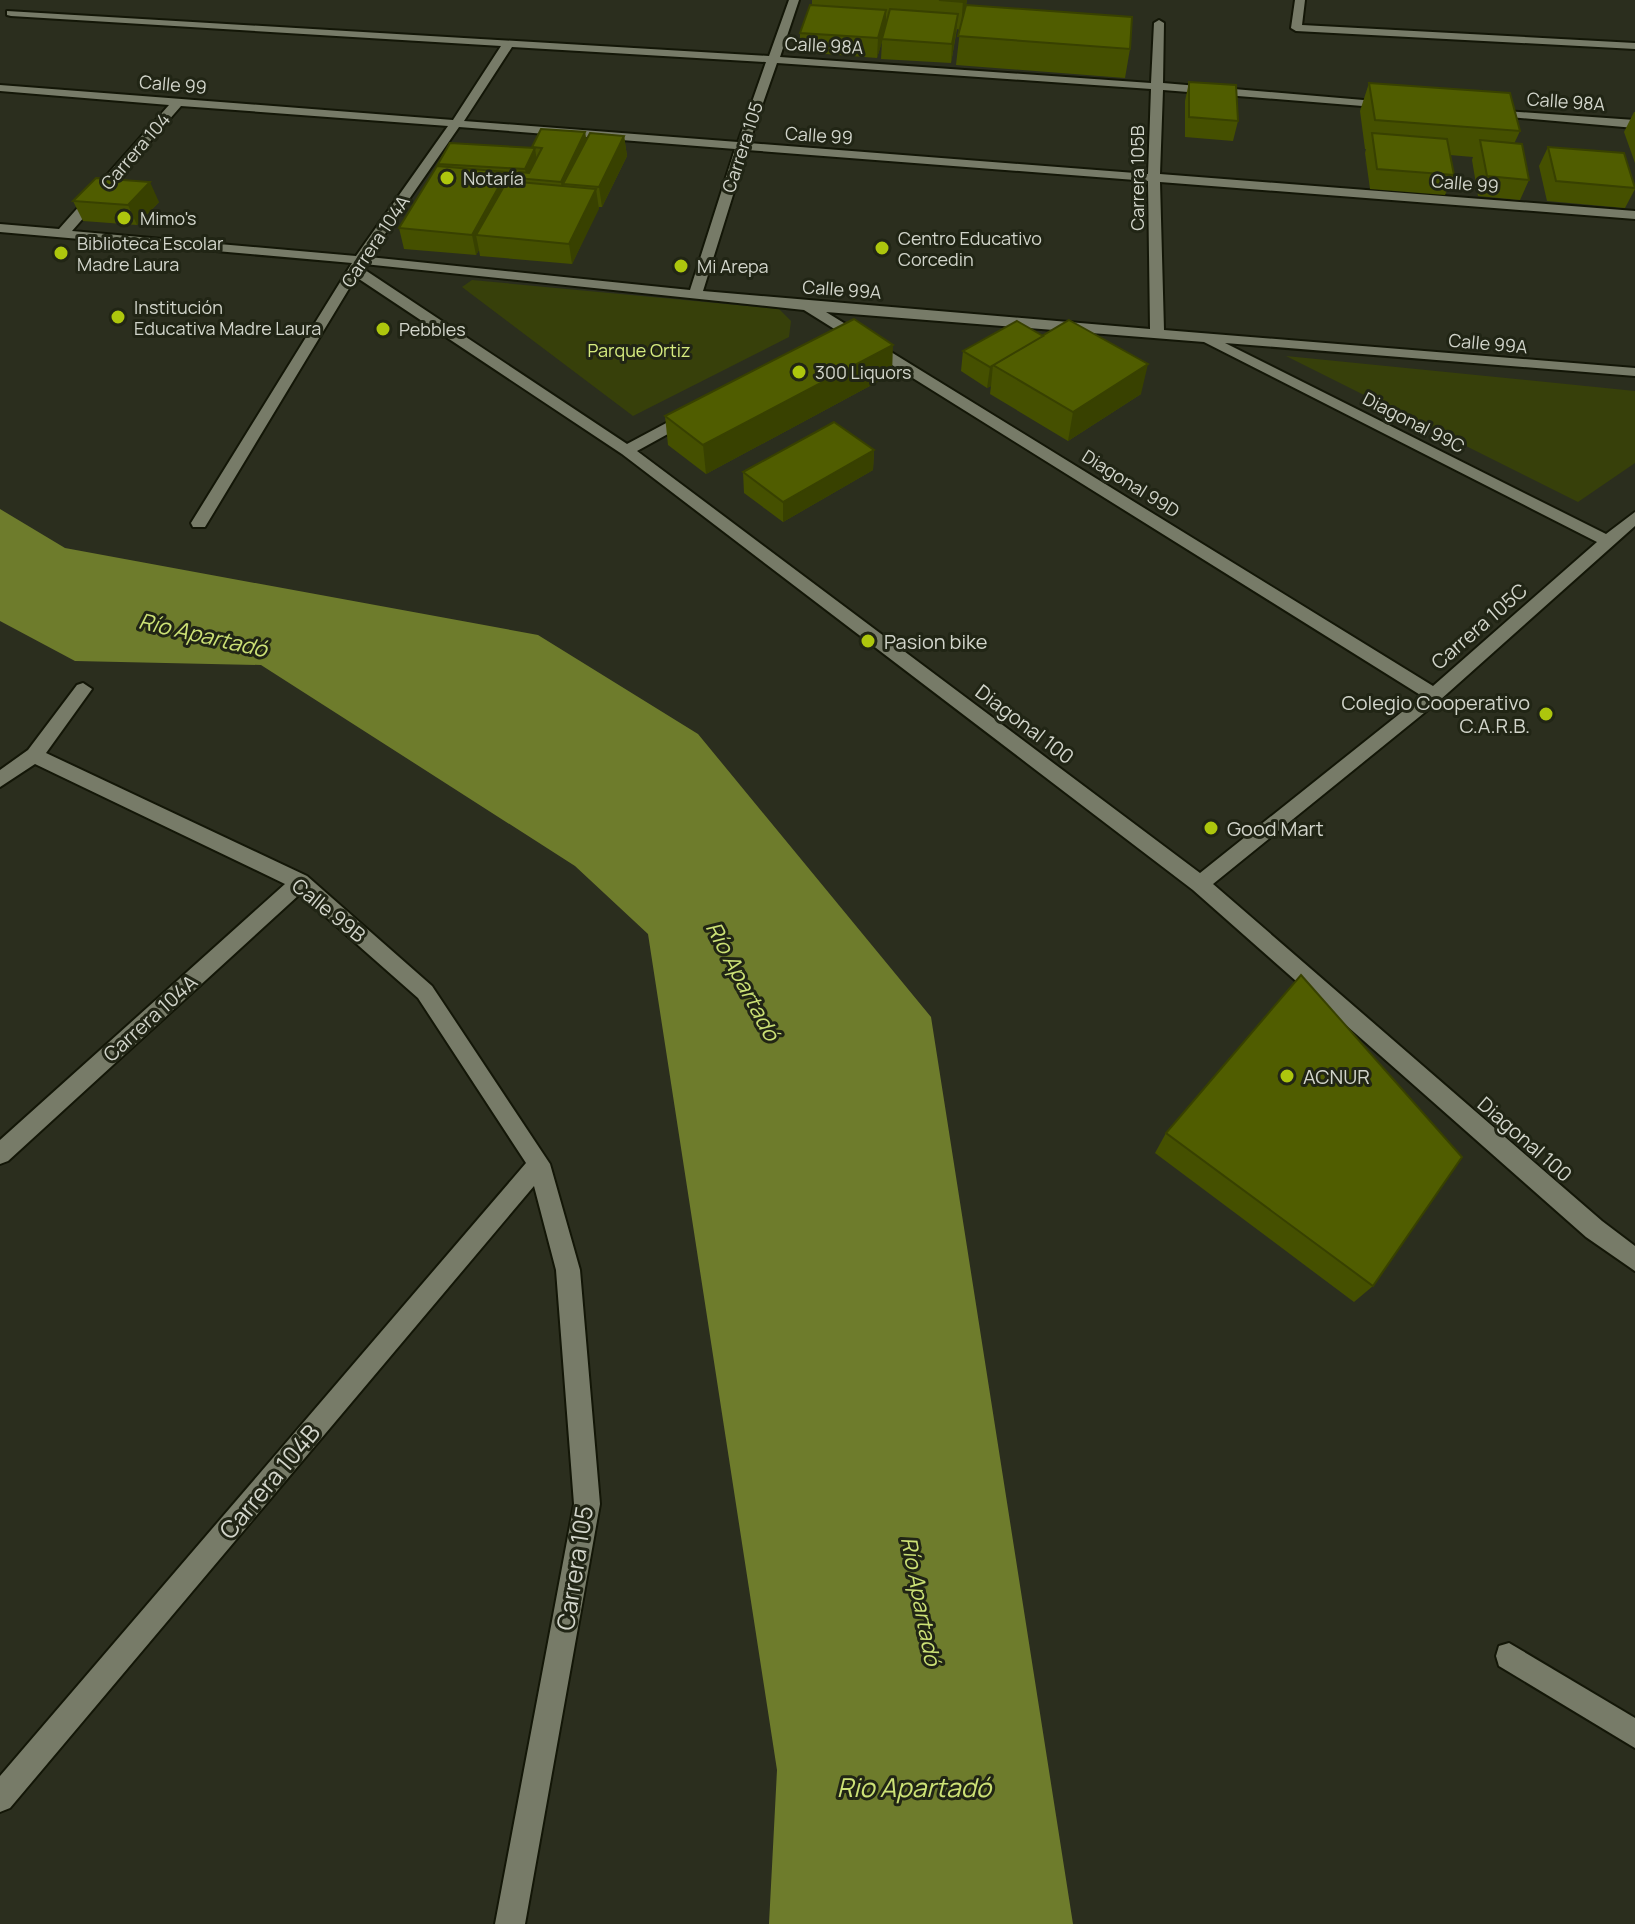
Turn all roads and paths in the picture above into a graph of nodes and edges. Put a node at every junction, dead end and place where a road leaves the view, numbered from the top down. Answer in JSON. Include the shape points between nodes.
{"nodes":[{"id":1,"x":24,"y":0,"type":"edge"},
{"id":2,"x":794,"y":0,"type":"edge"},
{"id":3,"x":1300,"y":0,"type":"edge"},
{"id":4,"x":11,"y":13,"type":"junction"},
{"id":5,"x":0,"y":23,"type":"edge"},
{"id":6,"x":1159,"y":23,"type":"dead end"},
{"id":7,"x":508,"y":44,"type":"junction"},
{"id":8,"x":1635,"y":46,"type":"edge"},
{"id":9,"x":772,"y":60,"type":"junction"},
{"id":10,"x":0,"y":88,"type":"edge"},
{"id":11,"x":1155,"y":88,"type":"junction"},
{"id":12,"x":177,"y":103,"type":"junction"},
{"id":13,"x":1403,"y":107,"type":"edge"},
{"id":14,"x":1480,"y":112,"type":"edge"},
{"id":15,"x":1635,"y":124,"type":"edge"},
{"id":16,"x":455,"y":125,"type":"junction"},
{"id":17,"x":742,"y":147,"type":"junction"},
{"id":18,"x":1154,"y":177,"type":"junction"},
{"id":19,"x":1635,"y":215,"type":"edge"},
{"id":20,"x":0,"y":228,"type":"edge"},
{"id":21,"x":61,"y":235,"type":"junction"},
{"id":22,"x":357,"y":264,"type":"junction"},
{"id":23,"x":695,"y":295,"type":"junction"},
{"id":24,"x":807,"y":306,"type":"junction"},
{"id":25,"x":1157,"y":332,"type":"junction"},
{"id":26,"x":1203,"y":338,"type":"junction"},
{"id":27,"x":1635,"y":372,"type":"edge"},
{"id":28,"x":697,"y":412,"type":"edge"},
{"id":29,"x":627,"y":451,"type":"junction"},
{"id":30,"x":1635,"y":517,"type":"edge"},
{"id":31,"x":199,"y":523,"type":"dead end"},
{"id":32,"x":1608,"y":541,"type":"junction"},
{"id":33,"x":83,"y":689,"type":"dead end"},
{"id":34,"x":1434,"y":695,"type":"junction"},
{"id":35,"x":34,"y":755,"type":"junction"},
{"id":36,"x":0,"y":780,"type":"edge"},
{"id":37,"x":300,"y":882,"type":"junction"},
{"id":38,"x":1200,"y":884,"type":"junction"},
{"id":39,"x":0,"y":1154,"type":"edge"},
{"id":40,"x":539,"y":1164,"type":"junction"},
{"id":41,"x":1635,"y":1260,"type":"edge"},
{"id":42,"x":1509,"y":1656,"type":"dead end"},
{"id":43,"x":1635,"y":1734,"type":"edge"},
{"id":44,"x":0,"y":1798,"type":"edge"},
{"id":45,"x":510,"y":1924,"type":"edge"}],
"edges":[{"from":1,"to":4,"type":"street"},
{"from":2,"to":9,"type":"street","name":"Carrera 105"},
{"from":3,"to":8,"type":"street","via":[[1296,28]]},
{"from":4,"to":5,"type":"street"},
{"from":4,"to":7,"type":"street","name":"Calle 98A"},
{"from":6,"to":11,"type":"street","name":"Carrera 105B"},
{"from":7,"to":9,"type":"street","name":"Calle 98A"},
{"from":7,"to":16,"type":"street","name":"Carrera 104A"},
{"from":9,"to":11,"type":"street","name":"Calle 98A"},
{"from":9,"to":17,"type":"street","name":"Carrera 105"},
{"from":10,"to":12,"type":"street","name":"Calle 99"},
{"from":11,"to":13,"type":"street","name":"Calle 98A"},
{"from":11,"to":18,"type":"street","name":"Carrera 105B"},
{"from":12,"to":16,"type":"street","name":"Calle 99"},
{"from":12,"to":21,"type":"street","name":"Carrera 104"},
{"from":14,"to":15,"type":"street","name":"Calle 98A"},
{"from":16,"to":17,"type":"street","name":"Calle 99"},
{"from":16,"to":22,"type":"street","name":"Carrera 104A"},
{"from":17,"to":18,"type":"street","name":"Calle 99"},
{"from":17,"to":23,"type":"street","name":"Carrera 105"},
{"from":18,"to":19,"type":"street","name":"Calle 99"},
{"from":18,"to":25,"type":"street","name":"Carrera 105B"},
{"from":20,"to":21,"type":"street","name":"Calle 99A"},
{"from":21,"to":22,"type":"street","name":"Calle 99A"},
{"from":22,"to":23,"type":"street","name":"Calle 99A"},
{"from":22,"to":29,"type":"street","name":"Diagonal 100"},
{"from":22,"to":31,"type":"street","name":"Carrera 104A"},
{"from":23,"to":24,"type":"street","name":"Calle 99A"},
{"from":24,"to":25,"type":"street","name":"Calle 99A"},
{"from":24,"to":34,"type":"street","name":"Diagonal 99D","via":[[841,333]]},
{"from":25,"to":26,"type":"street","name":"Calle 99A"},
{"from":26,"to":27,"type":"street","name":"Calle 99A"},
{"from":26,"to":32,"type":"street","name":"Diagonal 99C"},
{"from":28,"to":29,"type":"street"},
{"from":29,"to":38,"type":"street","name":"Diagonal 100"},
{"from":30,"to":32,"type":"street","name":"Carrera 105C"},
{"from":32,"to":34,"type":"street","name":"Carrera 105C"},
{"from":33,"to":35,"type":"street"},
{"from":34,"to":38,"type":"street","name":"Carrera 105C"},
{"from":35,"to":36,"type":"street"},
{"from":35,"to":37,"type":"street","name":"Calle 99B"},
{"from":37,"to":39,"type":"street","name":"Carrera 104A"},
{"from":37,"to":40,"type":"street","name":"Calle 99B","via":[[425,992]]},
{"from":38,"to":41,"type":"street","name":"Diagonal 100"},
{"from":40,"to":44,"type":"street","name":"Carrera 104B"},
{"from":40,"to":45,"type":"street","name":"Carrera 105","via":[[568,1270],[587,1504]]},
{"from":42,"to":43,"type":"street"}]}
